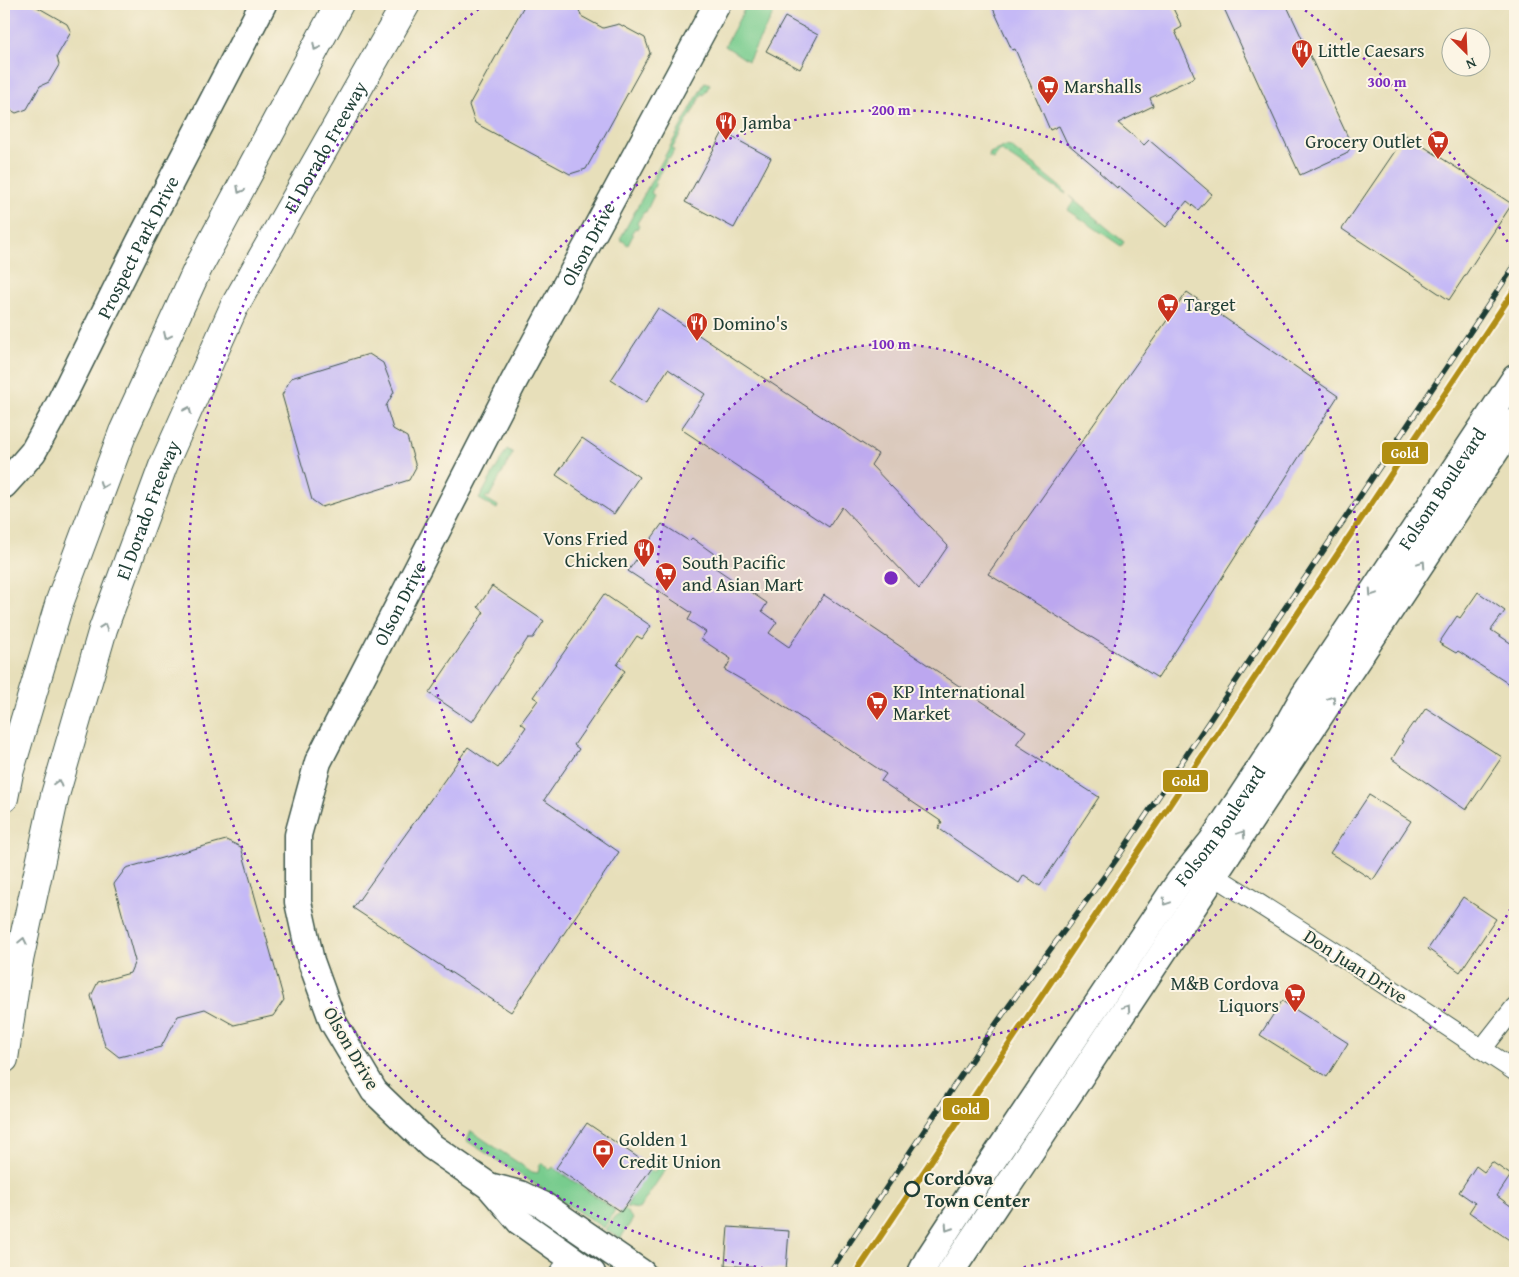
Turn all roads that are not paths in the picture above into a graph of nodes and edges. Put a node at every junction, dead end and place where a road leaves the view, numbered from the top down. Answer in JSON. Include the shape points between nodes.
{"nodes":[{"id":1,"x":263,"y":4,"type":"edge"},
{"id":2,"x":339,"y":4,"type":"edge"},
{"id":3,"x":406,"y":4,"type":"edge"},
{"id":4,"x":717,"y":4,"type":"edge"},
{"id":5,"x":1515,"y":378,"type":"edge"},
{"id":6,"x":1515,"y":422,"type":"edge"},
{"id":7,"x":4,"y":485,"type":"edge"},
{"id":8,"x":4,"y":798,"type":"edge"},
{"id":9,"x":1205,"y":869,"type":"junction"},
{"id":10,"x":1096,"y":1006,"type":"junction"},
{"id":11,"x":1515,"y":1007,"type":"edge"},
{"id":12,"x":1482,"y":1049,"type":"junction"},
{"id":13,"x":4,"y":1059,"type":"edge"},
{"id":14,"x":1515,"y":1071,"type":"edge"},
{"id":15,"x":1022,"y":1165,"type":"junction"},
{"id":16,"x":490,"y":1186,"type":"junction"},
{"id":17,"x":520,"y":1194,"type":"junction"},
{"id":18,"x":565,"y":1266,"type":"edge"},
{"id":19,"x":592,"y":1273,"type":"edge"},
{"id":20,"x":617,"y":1273,"type":"edge"},
{"id":21,"x":642,"y":1273,"type":"edge"},
{"id":22,"x":921,"y":1273,"type":"edge"},
{"id":23,"x":950,"y":1273,"type":"edge"}],
"edges":[{"from":1,"to":7,"type":"street","name":"Prospect Park Drive","via":[[54,414],[33,452]]},
{"from":2,"to":8,"type":"highway","one_way":true,"via":[[198,268],[123,432],[60,600]]},
{"from":13,"to":3,"type":"highway","name":"El Dorado Freeway","one_way":true,"via":[[18,965],[54,795],[103,629],[163,466],[234,307]]},
{"from":4,"to":16,"type":"street","name":"Olson Drive","via":[[514,382],[318,762],[298,834],[298,902],[310,961],[333,1022],[374,1091],[431,1146]]},
{"from":5,"to":9,"type":"street","name":"Folsom Boulevard","one_way":true,"via":[[1303,697],[1275,746],[1212,841]]},
{"from":9,"to":6,"type":"street","name":"Folsom Boulevard","one_way":true},
{"from":9,"to":10,"type":"street","name":"Folsom Boulevard","one_way":true,"via":[[1179,882]]},
{"from":9,"to":12,"type":"street","name":"Don Juan Drive"},
{"from":15,"to":9,"type":"street","name":"Folsom Boulevard","one_way":true},
{"from":10,"to":15,"type":"street","via":[[1100,1023],[1024,1136]]},
{"from":10,"to":22,"type":"street","name":"Folsom Boulevard","one_way":true},
{"from":11,"to":12,"type":"street"},
{"from":12,"to":14,"type":"street","name":"Don Juan Drive"},
{"from":15,"to":23,"type":"street","name":"Folsom Boulevard"},
{"from":16,"to":17,"type":"street","name":"Olson Drive"},
{"from":16,"to":18,"type":"street","name":"Olson Drive","via":[[520,1222]]},
{"from":17,"to":18,"type":"street","via":[[526,1208],[566,1238],[570,1252]]},
{"from":17,"to":21,"type":"street","name":"Olson Drive","via":[[543,1205]]},
{"from":18,"to":19,"type":"street","name":"Olson Drive"},
{"from":18,"to":20,"type":"street","via":[[589,1257]]}]}
